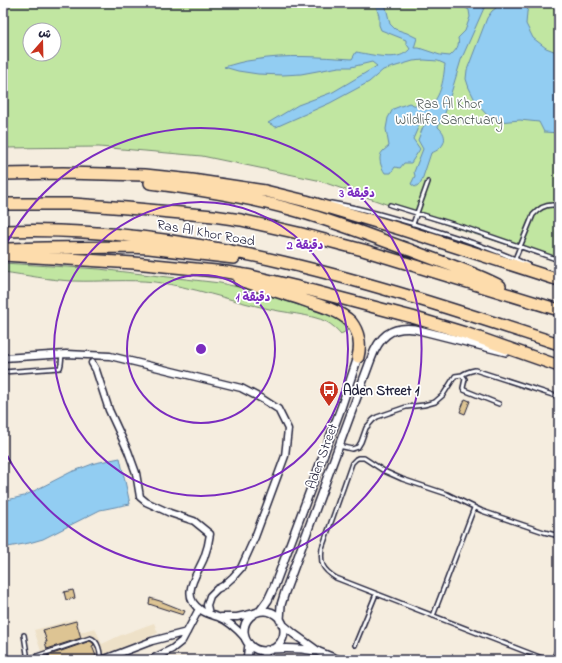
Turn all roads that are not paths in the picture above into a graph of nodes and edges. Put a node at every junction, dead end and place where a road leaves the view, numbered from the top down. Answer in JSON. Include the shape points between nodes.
{"nodes":[{"id":1,"x":3,"y":174,"type":"edge"},
{"id":2,"x":94,"y":174,"type":"junction"},
{"id":3,"x":428,"y":182,"type":"dead end"},
{"id":4,"x":306,"y":201,"type":"junction"},
{"id":5,"x":3,"y":204,"type":"edge"},
{"id":6,"x":390,"y":205,"type":"dead end"},
{"id":7,"x":559,"y":206,"type":"edge"},
{"id":8,"x":417,"y":213,"type":"junction"},
{"id":9,"x":413,"y":224,"type":"junction"},
{"id":10,"x":3,"y":231,"type":"edge"},
{"id":11,"x":520,"y":247,"type":"junction"},
{"id":12,"x":3,"y":249,"type":"edge"},
{"id":13,"x":3,"y":255,"type":"edge"},
{"id":14,"x":265,"y":258,"type":"junction"},
{"id":15,"x":515,"y":259,"type":"junction"},
{"id":16,"x":559,"y":260,"type":"edge"},
{"id":17,"x":530,"y":266,"type":"dead end"},
{"id":18,"x":194,"y":269,"type":"junction"},
{"id":19,"x":536,"y":269,"type":"dead end"},
{"id":20,"x":556,"y":278,"type":"edge"},
{"id":21,"x":514,"y":296,"type":"junction"},
{"id":22,"x":559,"y":310,"type":"edge"},
{"id":23,"x":559,"y":344,"type":"edge"},
{"id":24,"x":62,"y":354,"type":"junction"},
{"id":25,"x":532,"y":356,"type":"junction"},
{"id":26,"x":358,"y":357,"type":"joint"},
{"id":27,"x":3,"y":358,"type":"edge"},
{"id":28,"x":92,"y":363,"type":"dead end"},
{"id":29,"x":559,"y":366,"type":"edge"},
{"id":30,"x":3,"y":372,"type":"edge"},
{"id":31,"x":462,"y":375,"type":"junction"},
{"id":32,"x":559,"y":397,"type":"edge"},
{"id":33,"x":499,"y":404,"type":"dead end"},
{"id":34,"x":339,"y":446,"type":"junction"},
{"id":35,"x":474,"y":508,"type":"junction"},
{"id":36,"x":559,"y":536,"type":"edge"},
{"id":37,"x":376,"y":594,"type":"junction"},
{"id":38,"x":199,"y":609,"type":"junction"},
{"id":39,"x":257,"y":612,"type":"junction"},
{"id":40,"x":209,"y":614,"type":"junction"},
{"id":41,"x":433,"y":616,"type":"junction"},
{"id":42,"x":220,"y":617,"type":"junction"},
{"id":43,"x":281,"y":622,"type":"junction"},
{"id":44,"x":187,"y":632,"type":"junction"},
{"id":45,"x":24,"y":635,"type":"dead end"},
{"id":46,"x":247,"y":641,"type":"junction"},
{"id":47,"x":355,"y":645,"type":"dead end"},
{"id":48,"x":559,"y":646,"type":"edge"},
{"id":49,"x":269,"y":649,"type":"junction"},
{"id":50,"x":319,"y":652,"type":"junction"},
{"id":51,"x":28,"y":660,"type":"edge"},
{"id":52,"x":101,"y":660,"type":"edge"},
{"id":53,"x":150,"y":660,"type":"edge"},
{"id":54,"x":247,"y":660,"type":"edge"},
{"id":55,"x":262,"y":660,"type":"edge"},
{"id":56,"x":339,"y":660,"type":"edge"},
{"id":57,"x":547,"y":660,"type":"edge"},
{"id":58,"x":553,"y":660,"type":"edge"}],
"edges":[{"from":1,"to":2,"type":"highway"},
{"from":2,"to":4,"type":"highway","via":[[144,175],[192,180],[265,191]]},
{"from":2,"to":21,"type":"highway","via":[[201,190],[289,209],[475,275],[499,285]]},
{"from":3,"to":8,"type":"lane"},
{"from":4,"to":9,"type":"lane","via":[[352,207]]},
{"from":4,"to":20,"type":"highway"},
{"from":5,"to":21,"type":"highway","name":"Ras Al Khor Road","via":[[114,207],[241,220],[363,250]]},
{"from":6,"to":8,"type":"lane"},
{"from":7,"to":11,"type":"lane","via":[[544,206],[535,212]]},
{"from":8,"to":9,"type":"lane"},
{"from":8,"to":11,"type":"lane"},
{"from":9,"to":15,"type":"lane"},
{"from":10,"to":14,"type":"highway","name":"Ras Al Khor Road","via":[[99,233],[162,239]]},
{"from":11,"to":15,"type":"lane"},
{"from":11,"to":16,"type":"lane"},
{"from":12,"to":14,"type":"highway","via":[[130,247],[236,258]]},
{"from":13,"to":18,"type":"highway"},
{"from":14,"to":23,"type":"highway","name":"Ras Al Khor Road","via":[[379,287]]},
{"from":15,"to":17,"type":"lane"},
{"from":18,"to":25,"type":"highway","via":[[251,276],[350,300],[465,333]]},
{"from":18,"to":26,"type":"highway","via":[[254,284],[339,314],[351,323],[357,332],[360,346]]},
{"from":19,"to":20,"type":"lane"},
{"from":21,"to":22,"type":"highway","name":"Ras Al Khor Road"},
{"from":24,"to":27,"type":"street"},
{"from":24,"to":30,"type":"lane","via":[[60,368]]},
{"from":24,"to":40,"type":"street","via":[[110,356],[234,386],[278,409],[288,429],[285,456],[255,537],[240,568],[228,582],[210,596],[207,605]]},
{"from":25,"to":29,"type":"highway"},
{"from":25,"to":34,"type":"street","name":"Aden Street","via":[[508,353],[415,329],[390,332],[374,350]]},
{"from":26,"to":39,"type":"street","name":"Aden Street","via":[[274,587],[268,600]]},
{"from":28,"to":38,"type":"street","via":[[136,473],[140,497],[170,513],[194,521],[210,534],[204,557],[191,586],[191,600]]},
{"from":31,"to":32,"type":"lane","via":[[470,370],[480,371]]},
{"from":31,"to":33,"type":"lane","via":[[466,380],[464,390]]},
{"from":31,"to":34,"type":"lane","via":[[456,376],[435,402],[406,407],[377,417],[366,428],[358,447],[352,449]]},
{"from":34,"to":43,"type":"street","name":"Aden Street","via":[[285,592],[281,605]]},
{"from":35,"to":36,"type":"lane"},
{"from":35,"to":37,"type":"lane","via":[[447,494],[391,475],[364,458],[354,461],[322,548],[321,558],[328,573]]},
{"from":35,"to":41,"type":"lane"},
{"from":37,"to":41,"type":"lane"},
{"from":37,"to":47,"type":"lane"},
{"from":38,"to":40,"type":"street"},
{"from":38,"to":44,"type":"street"},
{"from":39,"to":42,"type":"street","via":[[237,617]]},
{"from":39,"to":43,"type":"street","via":[[268,611]]},
{"from":39,"to":46,"type":"street","via":[[245,624]]},
{"from":40,"to":42,"type":"street"},
{"from":41,"to":57,"type":"lane"},
{"from":42,"to":46,"type":"street","via":[[238,630]]},
{"from":43,"to":49,"type":"street","via":[[283,636],[276,646]]},
{"from":43,"to":50,"type":"street"},
{"from":44,"to":52,"type":"street","via":[[152,640]]},
{"from":44,"to":53,"type":"street","via":[[177,646]]},
{"from":45,"to":51,"type":"lane"},
{"from":46,"to":49,"type":"street","via":[[254,648]]},
{"from":46,"to":54,"type":"street"},
{"from":48,"to":58,"type":"lane"},
{"from":49,"to":50,"type":"street","via":[[288,648]]},
{"from":49,"to":55,"type":"street"},
{"from":50,"to":56,"type":"street"},
{"from":51,"to":52,"type":"lane","via":[[93,638]]}]}
